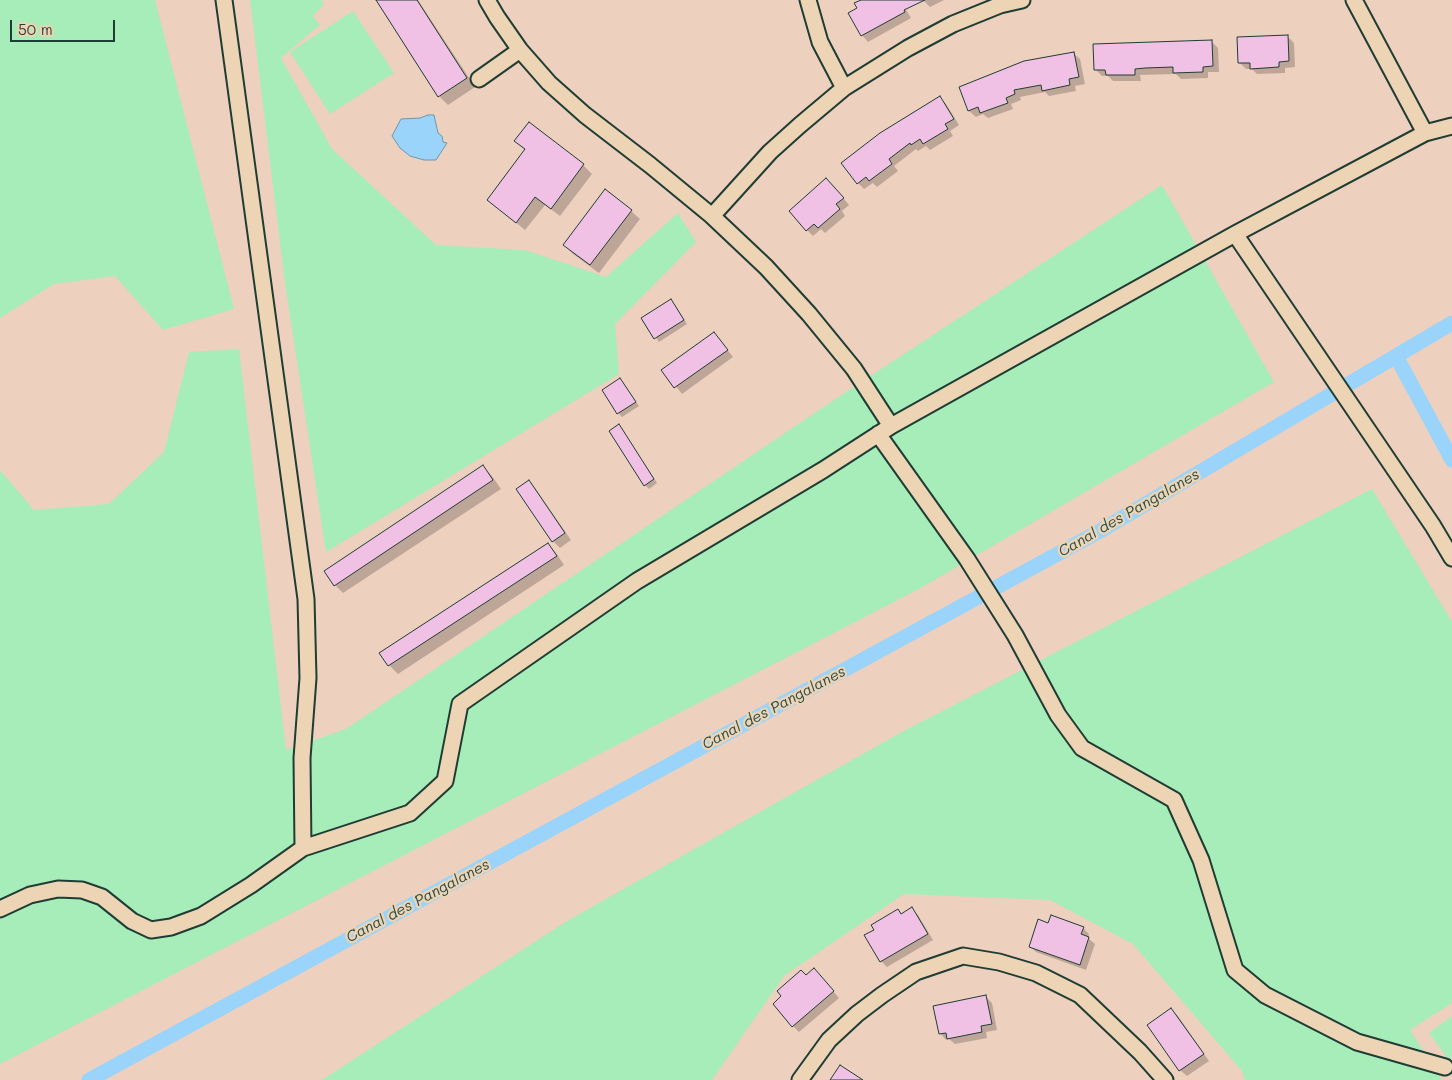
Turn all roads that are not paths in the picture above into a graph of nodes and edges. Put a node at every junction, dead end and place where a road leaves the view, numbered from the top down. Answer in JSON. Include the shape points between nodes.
{"nodes":[{"id":1,"x":224,"y":0,"type":"edge"},
{"id":2,"x":487,"y":0,"type":"edge"},
{"id":3,"x":808,"y":0,"type":"edge"},
{"id":4,"x":1022,"y":0,"type":"edge"},
{"id":5,"x":1354,"y":0,"type":"edge"},
{"id":6,"x":520,"y":50,"type":"junction"},
{"id":7,"x":478,"y":79,"type":"dead end"},
{"id":8,"x":844,"y":88,"type":"junction"},
{"id":9,"x":1452,"y":126,"type":"edge"},
{"id":10,"x":1425,"y":133,"type":"junction"},
{"id":11,"x":712,"y":216,"type":"junction"},
{"id":12,"x":1235,"y":234,"type":"junction"},
{"id":13,"x":884,"y":430,"type":"junction"},
{"id":14,"x":1452,"y":558,"type":"edge"},
{"id":15,"x":303,"y":848,"type":"junction"},
{"id":16,"x":0,"y":910,"type":"edge"},
{"id":17,"x":1445,"y":1067,"type":"dead end"},
{"id":18,"x":800,"y":1080,"type":"edge"},
{"id":19,"x":1165,"y":1080,"type":"edge"}],
"edges":[{"from":1,"to":15,"type":"street","via":[[306,598],[308,678],[302,758]]},
{"from":2,"to":6,"type":"street"},
{"from":3,"to":8,"type":"street","via":[[820,42]]},
{"from":4,"to":8,"type":"street","via":[[1000,4],[953,24]]},
{"from":5,"to":10,"type":"street"},
{"from":6,"to":7,"type":"street"},
{"from":6,"to":11,"type":"street","via":[[549,83],[585,115]]},
{"from":8,"to":11,"type":"street","via":[[770,152]]},
{"from":9,"to":10,"type":"street"},
{"from":10,"to":12,"type":"street"},
{"from":11,"to":13,"type":"street","via":[[766,267],[854,369]]},
{"from":12,"to":13,"type":"street"},
{"from":12,"to":14,"type":"street"},
{"from":13,"to":15,"type":"street","via":[[637,581],[460,704],[445,781],[410,813]]},
{"from":13,"to":17,"type":"street","via":[[1015,635],[1058,715],[1082,748],[1174,800],[1201,860],[1235,970],[1265,996],[1357,1042]]},
{"from":15,"to":16,"type":"street","via":[[200,916],[170,927],[152,930],[132,921],[102,897],[82,890],[58,889],[30,894]]},
{"from":18,"to":19,"type":"street","via":[[828,1040],[856,1014],[916,972],[963,956],[1036,973],[1080,995]]}]}
